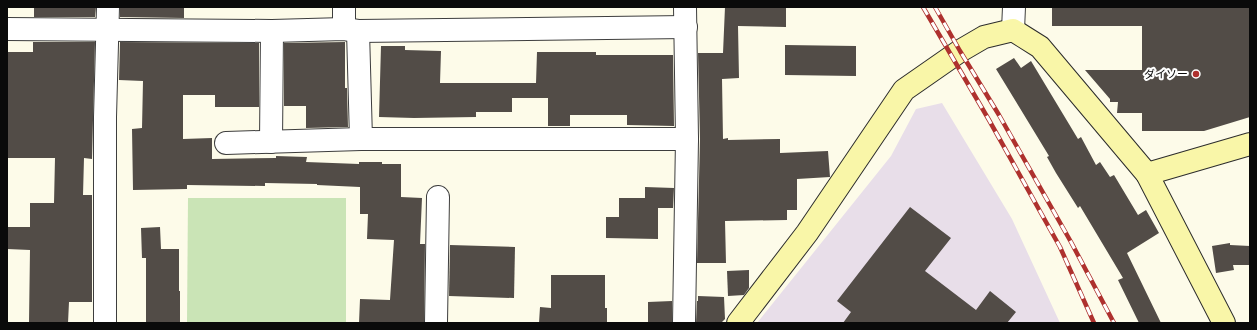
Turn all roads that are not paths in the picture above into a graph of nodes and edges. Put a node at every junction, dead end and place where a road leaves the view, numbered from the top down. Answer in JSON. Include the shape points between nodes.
{"nodes":[{"id":1,"x":108,"y":7,"type":"edge"},
{"id":2,"x":344,"y":7,"type":"edge"},
{"id":3,"x":1014,"y":7,"type":"edge"},
{"id":4,"x":685,"y":17,"type":"edge"},
{"id":5,"x":7,"y":29,"type":"edge"},
{"id":6,"x":108,"y":29,"type":"junction"},
{"id":7,"x":351,"y":30,"type":"junction"},
{"id":8,"x":1013,"y":30,"type":"junction"},
{"id":9,"x":272,"y":31,"type":"junction"},
{"id":10,"x":361,"y":139,"type":"junction"},
{"id":11,"x":688,"y":139,"type":"junction"},
{"id":12,"x":271,"y":142,"type":"junction"},
{"id":13,"x":226,"y":143,"type":"dead end"},
{"id":14,"x":1250,"y":144,"type":"edge"},
{"id":15,"x":1147,"y":174,"type":"junction"},
{"id":16,"x":438,"y":197,"type":"dead end"},
{"id":17,"x":105,"y":323,"type":"edge"},
{"id":18,"x":436,"y":323,"type":"edge"},
{"id":19,"x":684,"y":323,"type":"edge"},
{"id":20,"x":738,"y":323,"type":"edge"},
{"id":21,"x":1224,"y":323,"type":"edge"}],
"edges":[{"from":1,"to":6,"type":"street"},
{"from":2,"to":7,"type":"street"},
{"from":3,"to":8,"type":"street"},
{"from":4,"to":7,"type":"street"},
{"from":4,"to":11,"type":"street"},
{"from":5,"to":6,"type":"street"},
{"from":6,"to":9,"type":"street"},
{"from":6,"to":17,"type":"street","via":[[105,116]]},
{"from":7,"to":9,"type":"street"},
{"from":7,"to":10,"type":"street"},
{"from":8,"to":15,"type":"street","via":[[1040,48]]},
{"from":8,"to":20,"type":"street","via":[[984,37],[904,90],[807,234]]},
{"from":9,"to":12,"type":"street"},
{"from":10,"to":11,"type":"street"},
{"from":10,"to":12,"type":"street"},
{"from":11,"to":19,"type":"street"},
{"from":12,"to":13,"type":"street"},
{"from":14,"to":15,"type":"street"},
{"from":15,"to":21,"type":"street"},
{"from":16,"to":18,"type":"street"}]}
